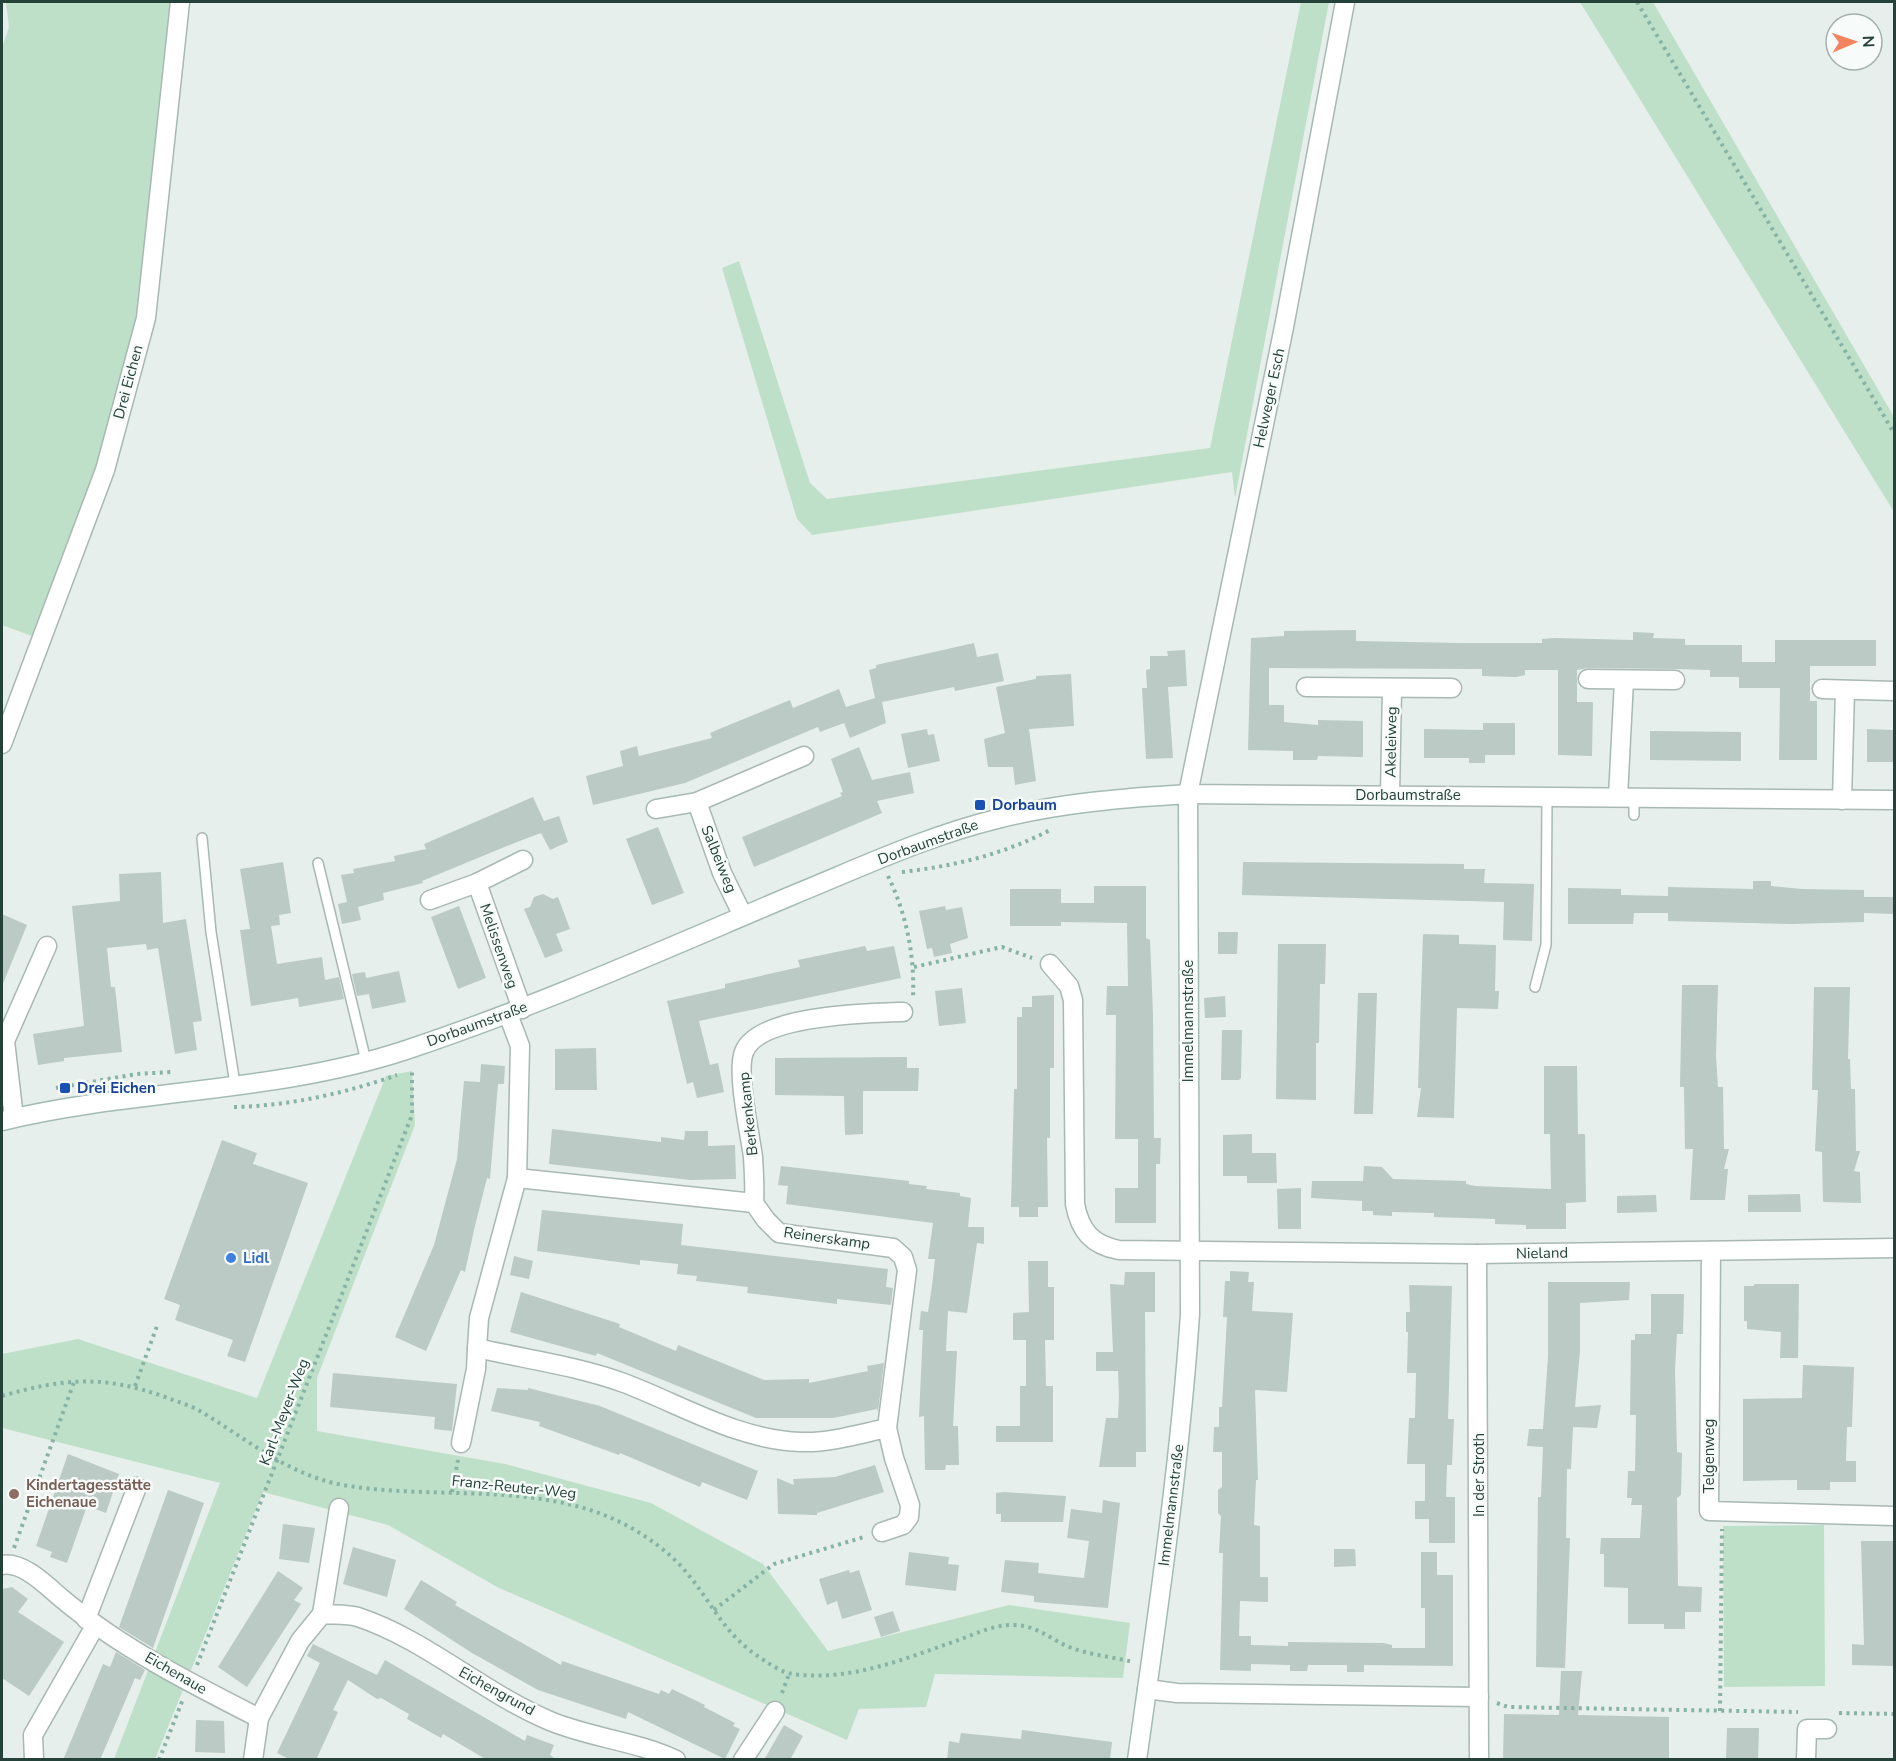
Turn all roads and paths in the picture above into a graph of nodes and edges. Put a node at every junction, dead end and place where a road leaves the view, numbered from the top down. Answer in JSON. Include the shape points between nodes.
{"nodes":[{"id":1,"x":180,"y":2,"type":"edge"},
{"id":2,"x":1345,"y":2,"type":"edge"},
{"id":3,"x":1637,"y":2,"type":"edge"},
{"id":4,"x":1894,"y":433,"type":"edge"},
{"id":5,"x":1588,"y":679,"type":"dead end"},
{"id":6,"x":1623,"y":680,"type":"junction"},
{"id":7,"x":1675,"y":680,"type":"dead end"},
{"id":8,"x":1306,"y":687,"type":"dead end"},
{"id":9,"x":1452,"y":688,"type":"dead end"},
{"id":10,"x":1392,"y":689,"type":"junction"},
{"id":11,"x":1822,"y":689,"type":"dead end"},
{"id":12,"x":1845,"y":690,"type":"junction"},
{"id":13,"x":1894,"y":691,"type":"edge"},
{"id":14,"x":2,"y":744,"type":"edge"},
{"id":15,"x":804,"y":756,"type":"dead end"},
{"id":16,"x":1188,"y":794,"type":"junction"},
{"id":17,"x":1390,"y":795,"type":"junction"},
{"id":18,"x":1547,"y":797,"type":"junction"},
{"id":19,"x":1842,"y":800,"type":"junction"},
{"id":20,"x":1894,"y":800,"type":"edge"},
{"id":21,"x":697,"y":802,"type":"junction"},
{"id":22,"x":1628,"y":803,"type":"junction"},
{"id":23,"x":656,"y":809,"type":"dead end"},
{"id":24,"x":1063,"y":826,"type":"dead end"},
{"id":25,"x":202,"y":838,"type":"dead end"},
{"id":26,"x":523,"y":860,"type":"dead end"},
{"id":27,"x":318,"y":863,"type":"dead end"},
{"id":28,"x":887,"y":875,"type":"junction"},
{"id":29,"x":877,"y":879,"type":"dead end"},
{"id":30,"x":477,"y":883,"type":"junction"},
{"id":31,"x":430,"y":900,"type":"dead end"},
{"id":32,"x":742,"y":916,"type":"junction"},
{"id":33,"x":47,"y":946,"type":"dead end"},
{"id":34,"x":1050,"y":964,"type":"joint"},
{"id":35,"x":914,"y":967,"type":"junction"},
{"id":36,"x":1535,"y":987,"type":"dead end"},
{"id":37,"x":515,"y":1011,"type":"junction"},
{"id":38,"x":903,"y":1012,"type":"joint"},
{"id":39,"x":366,"y":1061,"type":"junction"},
{"id":40,"x":423,"y":1066,"type":"dead end"},
{"id":41,"x":413,"y":1070,"type":"junction"},
{"id":42,"x":180,"y":1071,"type":"dead end"},
{"id":43,"x":235,"y":1084,"type":"junction"},
{"id":44,"x":54,"y":1089,"type":"dead end"},
{"id":45,"x":231,"y":1107,"type":"dead end"},
{"id":46,"x":8,"y":1119,"type":"edge"},
{"id":47,"x":517,"y":1178,"type":"junction"},
{"id":48,"x":754,"y":1203,"type":"junction"},
{"id":49,"x":1894,"y":1248,"type":"edge"},
{"id":50,"x":1189,"y":1249,"type":"junction"},
{"id":51,"x":1711,"y":1251,"type":"junction"},
{"id":52,"x":1477,"y":1254,"type":"junction"},
{"id":53,"x":157,"y":1326,"type":"dead end"},
{"id":54,"x":477,"y":1348,"type":"junction"},
{"id":55,"x":74,"y":1382,"type":"junction"},
{"id":56,"x":135,"y":1386,"type":"junction"},
{"id":57,"x":2,"y":1395,"type":"edge"},
{"id":58,"x":887,"y":1428,"type":"junction"},
{"id":59,"x":461,"y":1443,"type":"joint"},
{"id":60,"x":278,"y":1462,"type":"junction"},
{"id":61,"x":137,"y":1487,"type":"dead end"},
{"id":62,"x":452,"y":1492,"type":"junction"},
{"id":63,"x":339,"y":1508,"type":"dead end"},
{"id":64,"x":1708,"y":1511,"type":"junction"},
{"id":65,"x":1894,"y":1516,"type":"edge"},
{"id":66,"x":882,"y":1532,"type":"joint"},
{"id":67,"x":5,"y":1564,"type":"edge"},
{"id":68,"x":714,"y":1610,"type":"junction"},
{"id":69,"x":322,"y":1614,"type":"junction"},
{"id":70,"x":91,"y":1622,"type":"junction"},
{"id":71,"x":1150,"y":1665,"type":"junction"},
{"id":72,"x":190,"y":1682,"type":"junction"},
{"id":73,"x":1147,"y":1689,"type":"junction"},
{"id":74,"x":1479,"y":1697,"type":"junction"},
{"id":75,"x":775,"y":1711,"type":"dead end"},
{"id":76,"x":1720,"y":1711,"type":"junction"},
{"id":77,"x":1801,"y":1713,"type":"dead end"},
{"id":78,"x":1894,"y":1714,"type":"edge"},
{"id":79,"x":259,"y":1718,"type":"junction"},
{"id":80,"x":1832,"y":1721,"type":"joint"},
{"id":81,"x":34,"y":1760,"type":"edge"},
{"id":82,"x":159,"y":1760,"type":"edge"},
{"id":83,"x":253,"y":1760,"type":"edge"},
{"id":84,"x":676,"y":1760,"type":"edge"},
{"id":85,"x":743,"y":1760,"type":"edge"},
{"id":86,"x":1137,"y":1760,"type":"edge"},
{"id":87,"x":1479,"y":1760,"type":"edge"},
{"id":88,"x":1806,"y":1760,"type":"edge"}],
"edges":[{"from":1,"to":14,"type":"street","name":"Drei Eichen","via":[[146,318],[105,470]]},
{"from":2,"to":16,"type":"street","name":"Helweger Esch","via":[[1284,327]]},
{"from":3,"to":4,"type":"path"},
{"from":5,"to":6,"type":"street"},
{"from":6,"to":7,"type":"street"},
{"from":6,"to":22,"type":"street"},
{"from":8,"to":10,"type":"street","name":"Akeleiweg"},
{"from":9,"to":10,"type":"street","name":"Akeleiweg"},
{"from":10,"to":17,"type":"street","name":"Akeleiweg"},
{"from":11,"to":12,"type":"street"},
{"from":12,"to":13,"type":"street"},
{"from":12,"to":19,"type":"street"},
{"from":15,"to":21,"type":"street"},
{"from":16,"to":17,"type":"street","name":"Dorbaumstraße"},
{"from":16,"to":32,"type":"street","name":"Dorbaumstraße","via":[[1088,802],[993,819],[880,859]]},
{"from":16,"to":50,"type":"street","name":"Immelmannstraße"},
{"from":17,"to":18,"type":"street","name":"Dorbaumstraße"},
{"from":18,"to":22,"type":"street","name":"Dorbaumstraße"},
{"from":18,"to":36,"type":"lane","via":[[1546,945]]},
{"from":19,"to":20,"type":"street","name":"Dorbaumstraße"},
{"from":19,"to":22,"type":"street","name":"Dorbaumstraße"},
{"from":21,"to":23,"type":"street"},
{"from":21,"to":32,"type":"street","name":"Salbeiweg"},
{"from":24,"to":28,"type":"path","via":[[1011,849],[973,860]]},
{"from":25,"to":43,"type":"lane","via":[[211,932]]},
{"from":26,"to":30,"type":"street","name":"Melissenweg"},
{"from":27,"to":39,"type":"lane"},
{"from":28,"to":29,"type":"path"},
{"from":28,"to":35,"type":"path","via":[[901,906]]},
{"from":30,"to":31,"type":"street","name":"Melissenweg"},
{"from":30,"to":37,"type":"street","name":"Melissenweg"},
{"from":32,"to":37,"type":"street","name":"Dorbaumstraße"},
{"from":33,"to":46,"type":"street","via":[[5,1041]]},
{"from":34,"to":35,"type":"path","via":[[1002,946]]},
{"from":34,"to":50,"type":"street","via":[[1069,986],[1073,1000],[1078,1219],[1087,1236],[1103,1247]]},
{"from":35,"to":38,"type":"path","via":[[913,998]]},
{"from":37,"to":39,"type":"street","name":"Dorbaumstraße"},
{"from":37,"to":47,"type":"street","via":[[521,1102]]},
{"from":38,"to":48,"type":"street","name":"Berkenkamp","via":[[845,1014],[757,1034],[744,1052],[743,1082]]},
{"from":39,"to":43,"type":"street","name":"Dorbaumstraße"},
{"from":40,"to":41,"type":"path"},
{"from":41,"to":45,"type":"path","via":[[322,1096]]},
{"from":41,"to":60,"type":"path","name":"Karl-Meyer-Weg","via":[[412,1115]]},
{"from":42,"to":44,"type":"path","via":[[137,1074]]},
{"from":43,"to":46,"type":"street","name":"Dorbaumstraße"},
{"from":47,"to":48,"type":"street"},
{"from":47,"to":54,"type":"street","via":[[479,1317]]},
{"from":48,"to":58,"type":"street","name":"Reinerskamp","via":[[779,1233],[893,1248],[903,1257],[906,1291]]},
{"from":49,"to":51,"type":"street","name":"Nieland"},
{"from":50,"to":52,"type":"street","name":"Nieland"},
{"from":50,"to":71,"type":"street","name":"Immelmannstraße","via":[[1185,1387]]},
{"from":51,"to":52,"type":"street","name":"Nieland"},
{"from":51,"to":64,"type":"street","name":"Telgenweg"},
{"from":52,"to":74,"type":"street","name":"In der Stroth"},
{"from":53,"to":56,"type":"path"},
{"from":54,"to":58,"type":"street","via":[[622,1383],[772,1440],[832,1440]]},
{"from":54,"to":59,"type":"street"},
{"from":55,"to":56,"type":"path","name":"Franz-Reuter-Weg","via":[[98,1380]]},
{"from":55,"to":57,"type":"path","name":"Franz-Reuter-Weg","via":[[39,1385]]},
{"from":55,"to":67,"type":"path"},
{"from":56,"to":60,"type":"path","name":"Franz-Reuter-Weg","via":[[197,1409]]},
{"from":58,"to":66,"type":"street","name":"Reinerskamp","via":[[910,1505],[909,1517],[903,1525]]},
{"from":59,"to":62,"type":"path"},
{"from":60,"to":62,"type":"path","name":"Franz-Reuter-Weg","via":[[342,1485]]},
{"from":60,"to":72,"type":"path","name":"Karl-Meyer-Weg"},
{"from":61,"to":70,"type":"street"},
{"from":62,"to":68,"type":"path","name":"Franz-Reuter-Weg","via":[[558,1502],[601,1513],[655,1542],[681,1566]]},
{"from":63,"to":69,"type":"street"},
{"from":64,"to":65,"type":"street","name":"Telgenweg"},
{"from":64,"to":76,"type":"path","via":[[1722,1524]]},
{"from":66,"to":68,"type":"path","via":[[774,1564]]},
{"from":67,"to":70,"type":"street","name":"Eichenaue","via":[[23,1569]]},
{"from":68,"to":71,"type":"path","name":"Franz-Reuter-Weg","via":[[726,1630],[748,1650],[789,1674],[843,1674],[879,1667],[995,1627],[1016,1625],[1036,1628],[1069,1648]]},
{"from":69,"to":79,"type":"street","via":[[300,1641]]},
{"from":69,"to":84,"type":"street","name":"Eichengrund","via":[[356,1617],[389,1629],[549,1721]]},
{"from":70,"to":72,"type":"street","name":"Eichenaue"},
{"from":70,"to":81,"type":"street","via":[[33,1735]]},
{"from":71,"to":73,"type":"street","name":"Immelmannstraße"},
{"from":72,"to":79,"type":"street","name":"Eichenaue"},
{"from":72,"to":82,"type":"path","name":"Karl-Meyer-Weg"},
{"from":73,"to":74,"type":"street","via":[[1177,1694]]},
{"from":73,"to":86,"type":"street","name":"Immelmannstraße"},
{"from":74,"to":76,"type":"path","via":[[1508,1707]]},
{"from":74,"to":87,"type":"street","name":"In der Stroth"},
{"from":75,"to":85,"type":"street"},
{"from":76,"to":77,"type":"path"},
{"from":78,"to":80,"type":"path"},
{"from":79,"to":83,"type":"street"},
{"from":80,"to":88,"type":"street","via":[[1807,1729]]}]}
